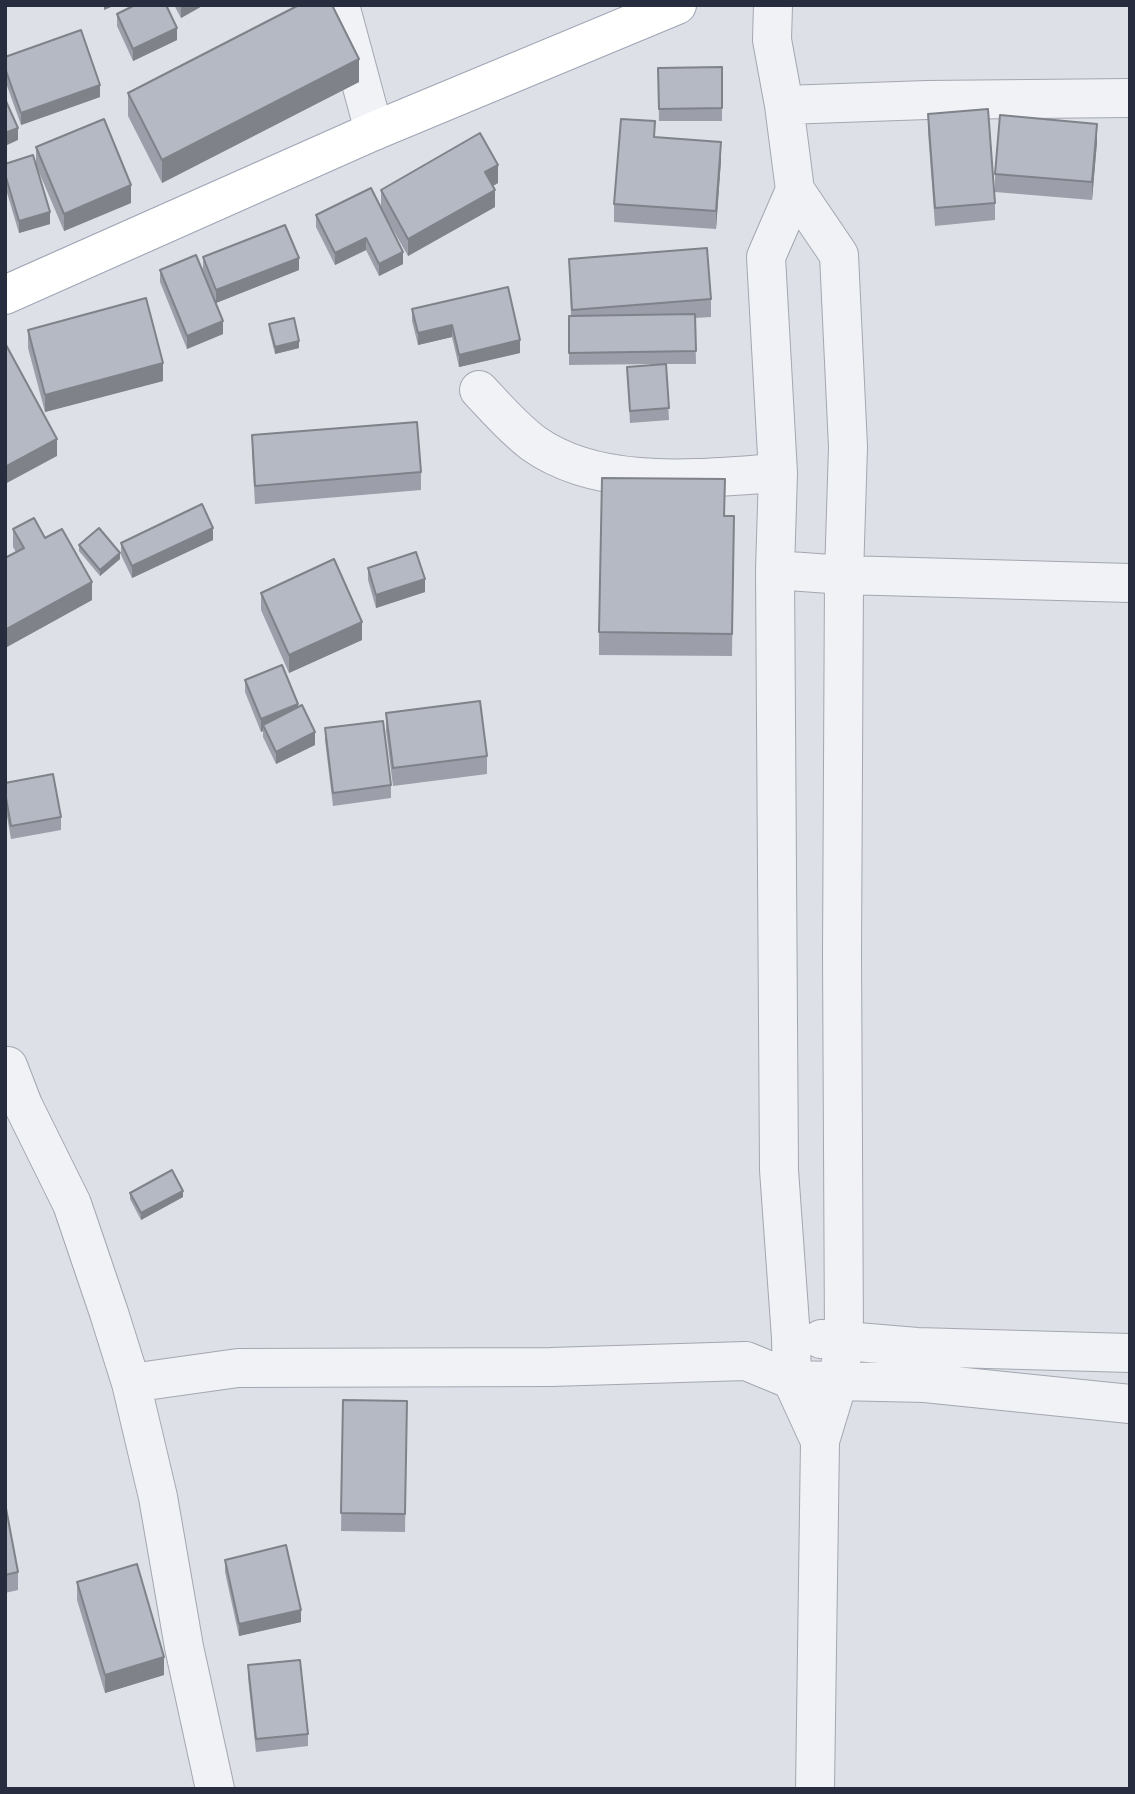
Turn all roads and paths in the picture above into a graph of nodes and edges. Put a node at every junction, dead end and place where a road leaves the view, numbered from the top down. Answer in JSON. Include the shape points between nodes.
{"nodes":[{"id":1,"x":340,"y":5,"type":"edge"},
{"id":2,"x":677,"y":5,"type":"edge"},
{"id":3,"x":773,"y":5,"type":"edge"},
{"id":4,"x":1130,"y":98,"type":"edge"},
{"id":5,"x":784,"y":105,"type":"junction"},
{"id":6,"x":374,"y":131,"type":"junction"},
{"id":7,"x":795,"y":190,"type":"junction"},
{"id":8,"x":5,"y":295,"type":"edge"},
{"id":9,"x":479,"y":390,"type":"dead end"},
{"id":10,"x":778,"y":473,"type":"junction"},
{"id":11,"x":775,"y":570,"type":"junction"},
{"id":12,"x":844,"y":575,"type":"junction"},
{"id":13,"x":1130,"y":583,"type":"edge"},
{"id":14,"x":8,"y":1066,"type":"dead end"},
{"id":15,"x":791,"y":1338,"type":"junction"},
{"id":16,"x":844,"y":1340,"type":"junction"},
{"id":17,"x":1130,"y":1353,"type":"edge"},
{"id":18,"x":746,"y":1361,"type":"junction"},
{"id":19,"x":792,"y":1380,"type":"junction"},
{"id":20,"x":838,"y":1382,"type":"junction"},
{"id":21,"x":131,"y":1383,"type":"junction"},
{"id":22,"x":1130,"y":1404,"type":"edge"},
{"id":23,"x":820,"y":1441,"type":"junction"},
{"id":24,"x":215,"y":1789,"type":"edge"},
{"id":25,"x":815,"y":1789,"type":"edge"}],
"edges":[{"from":1,"to":6,"type":"street"},
{"from":2,"to":6,"type":"main road"},
{"from":3,"to":5,"type":"street","via":[[772,40]]},
{"from":4,"to":5,"type":"street"},
{"from":5,"to":7,"type":"street"},
{"from":6,"to":8,"type":"main road"},
{"from":7,"to":10,"type":"street","via":[[766,257]]},
{"from":7,"to":12,"type":"street","via":[[839,255],[848,447]]},
{"from":9,"to":10,"type":"street","via":[[533,443],[573,463],[621,476],[676,479]]},
{"from":10,"to":11,"type":"street"},
{"from":11,"to":12,"type":"street"},
{"from":11,"to":15,"type":"street","via":[[779,1170]]},
{"from":12,"to":13,"type":"street"},
{"from":12,"to":16,"type":"street"},
{"from":14,"to":21,"type":"street","via":[[72,1204]]},
{"from":15,"to":16,"type":"street"},
{"from":15,"to":18,"type":"street"},
{"from":15,"to":19,"type":"street"},
{"from":16,"to":17,"type":"street","via":[[917,1347]]},
{"from":16,"to":20,"type":"street"},
{"from":18,"to":19,"type":"street"},
{"from":18,"to":21,"type":"street","via":[[238,1368]]},
{"from":19,"to":20,"type":"street"},
{"from":19,"to":23,"type":"street"},
{"from":20,"to":22,"type":"street","via":[[925,1383]]},
{"from":20,"to":23,"type":"street"},
{"from":21,"to":24,"type":"street"},
{"from":23,"to":25,"type":"street"}]}
